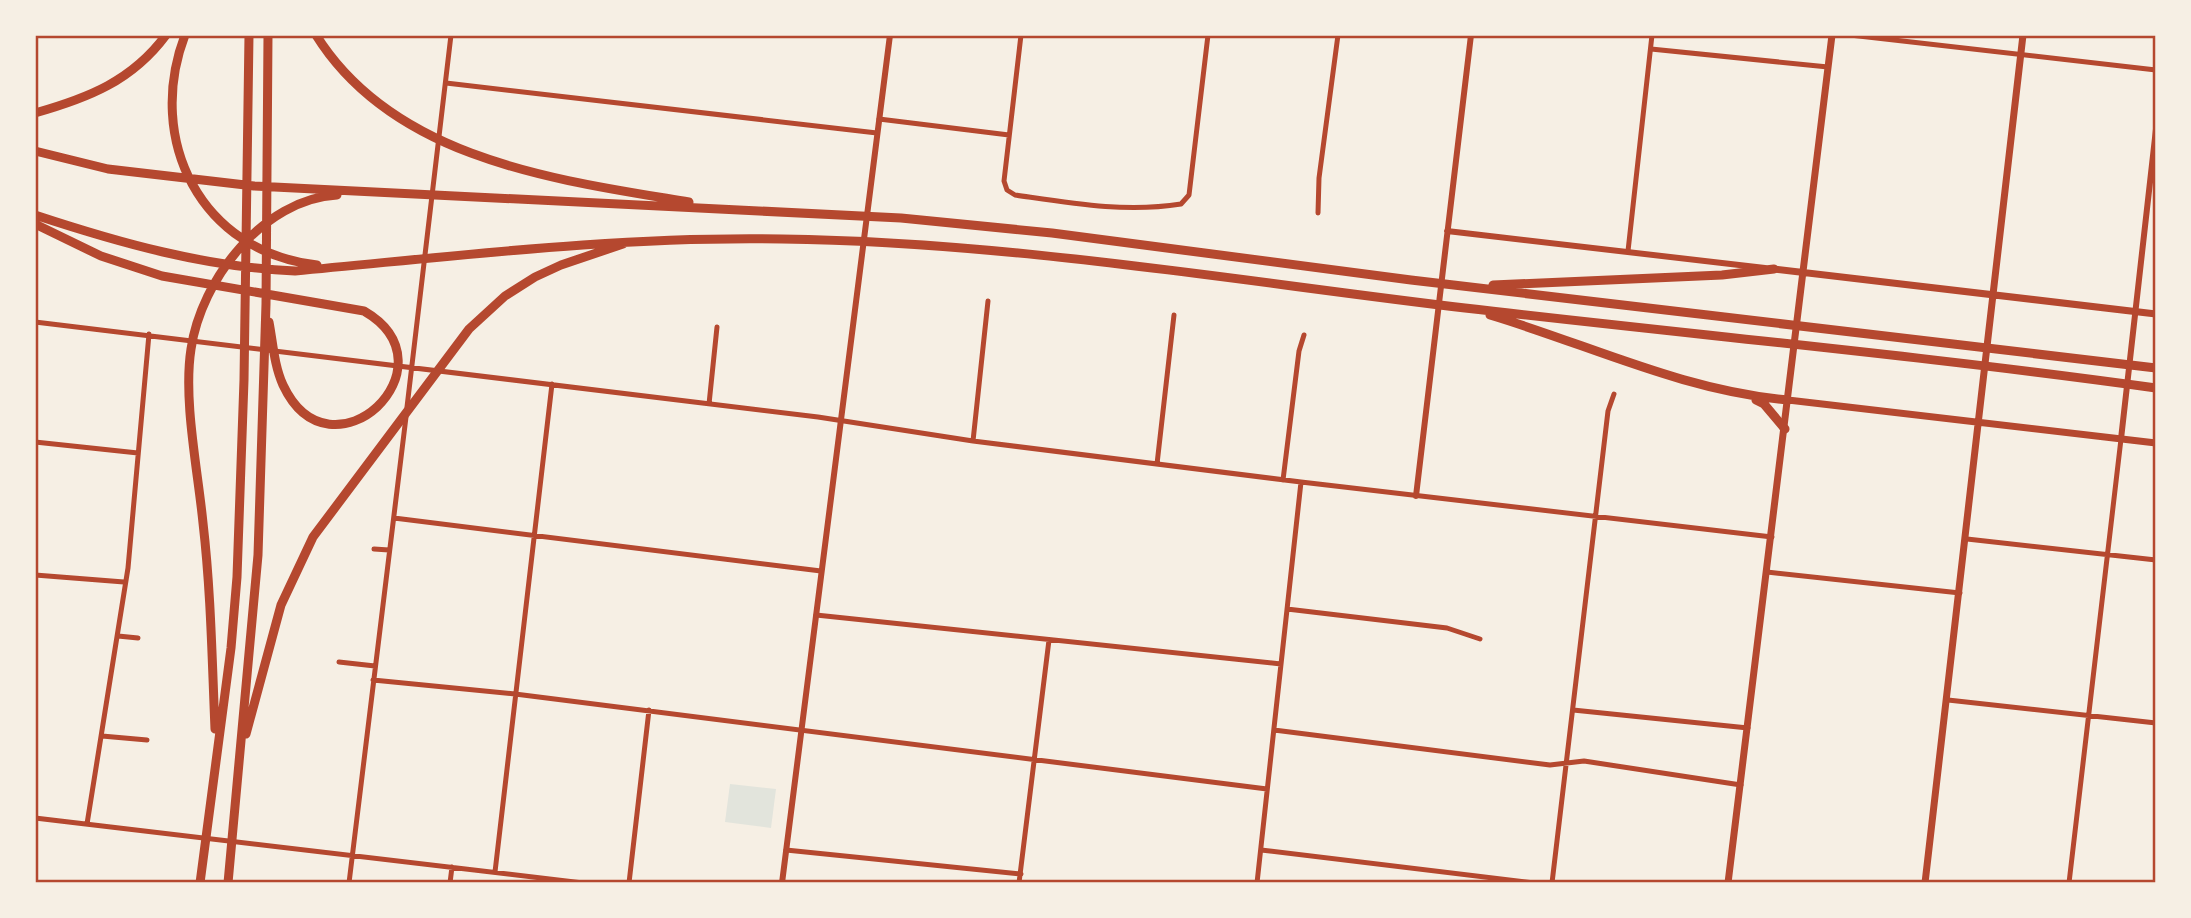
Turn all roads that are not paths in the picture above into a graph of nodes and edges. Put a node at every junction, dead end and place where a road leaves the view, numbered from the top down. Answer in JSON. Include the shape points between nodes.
{"nodes":[{"id":1,"x":166,"y":35,"type":"edge"},
{"id":2,"x":185,"y":35,"type":"edge"},
{"id":3,"x":249,"y":35,"type":"edge"},
{"id":4,"x":268,"y":35,"type":"edge"},
{"id":5,"x":316,"y":35,"type":"edge"},
{"id":6,"x":451,"y":35,"type":"edge"},
{"id":7,"x":890,"y":35,"type":"edge"},
{"id":8,"x":1021,"y":35,"type":"edge"},
{"id":9,"x":1208,"y":35,"type":"edge"},
{"id":10,"x":1338,"y":35,"type":"edge"},
{"id":11,"x":1471,"y":35,"type":"edge"},
{"id":12,"x":1653,"y":35,"type":"edge"},
{"id":13,"x":1832,"y":35,"type":"edge"},
{"id":14,"x":1850,"y":35,"type":"edge"},
{"id":15,"x":2023,"y":35,"type":"edge"},
{"id":16,"x":1651,"y":49,"type":"junction"},
{"id":17,"x":2021,"y":55,"type":"junction"},
{"id":18,"x":1828,"y":67,"type":"junction"},
{"id":19,"x":2156,"y":70,"type":"edge"},
{"id":20,"x":446,"y":83,"type":"junction"},
{"id":21,"x":35,"y":113,"type":"edge"},
{"id":22,"x":879,"y":119,"type":"junction"},
{"id":23,"x":2156,"y":128,"type":"edge"},
{"id":24,"x":877,"y":133,"type":"junction"},
{"id":25,"x":1009,"y":135,"type":"junction"},
{"id":26,"x":35,"y":151,"type":"edge"},
{"id":27,"x":384,"y":192,"type":"junction"},
{"id":28,"x":725,"y":208,"type":"junction"},
{"id":29,"x":1318,"y":213,"type":"dead end"},
{"id":30,"x":35,"y":215,"type":"edge"},
{"id":31,"x":35,"y":224,"type":"edge"},
{"id":32,"x":1447,"y":231,"type":"junction"},
{"id":33,"x":636,"y":240,"type":"junction"},
{"id":34,"x":1628,"y":251,"type":"junction"},
{"id":35,"x":336,"y":267,"type":"junction"},
{"id":36,"x":1774,"y":269,"type":"junction"},
{"id":37,"x":1803,"y":272,"type":"junction"},
{"id":38,"x":1468,"y":287,"type":"junction"},
{"id":39,"x":1994,"y":295,"type":"junction"},
{"id":40,"x":988,"y":301,"type":"dead end"},
{"id":41,"x":266,"y":304,"type":"junction"},
{"id":42,"x":1465,"y":308,"type":"junction"},
{"id":43,"x":2135,"y":311,"type":"junction"},
{"id":44,"x":2156,"y":314,"type":"edge"},
{"id":45,"x":1174,"y":315,"type":"dead end"},
{"id":46,"x":35,"y":322,"type":"edge"},
{"id":47,"x":717,"y":327,"type":"dead end"},
{"id":48,"x":149,"y":334,"type":"junction"},
{"id":49,"x":1304,"y":335,"type":"dead end"},
{"id":50,"x":412,"y":367,"type":"junction"},
{"id":51,"x":2156,"y":368,"type":"edge"},
{"id":52,"x":552,"y":384,"type":"junction"},
{"id":53,"x":2156,"y":388,"type":"edge"},
{"id":54,"x":1614,"y":394,"type":"dead end"},
{"id":55,"x":1751,"y":397,"type":"junction"},
{"id":56,"x":1788,"y":400,"type":"junction"},
{"id":57,"x":709,"y":404,"type":"junction"},
{"id":58,"x":840,"y":421,"type":"junction"},
{"id":59,"x":1980,"y":422,"type":"junction"},
{"id":60,"x":1785,"y":429,"type":"junction"},
{"id":61,"x":2121,"y":439,"type":"junction"},
{"id":62,"x":973,"y":441,"type":"junction"},
{"id":63,"x":35,"y":442,"type":"edge"},
{"id":64,"x":2156,"y":443,"type":"edge"},
{"id":65,"x":138,"y":453,"type":"junction"},
{"id":66,"x":1157,"y":464,"type":"junction"},
{"id":67,"x":1283,"y":480,"type":"junction"},
{"id":68,"x":1301,"y":482,"type":"junction"},
{"id":69,"x":1416,"y":496,"type":"junction"},
{"id":70,"x":1596,"y":517,"type":"junction"},
{"id":71,"x":394,"y":518,"type":"junction"},
{"id":72,"x":534,"y":535,"type":"junction"},
{"id":73,"x":1772,"y":537,"type":"junction"},
{"id":74,"x":1966,"y":539,"type":"junction"},
{"id":75,"x":374,"y":549,"type":"dead end"},
{"id":76,"x":389,"y":551,"type":"junction"},
{"id":77,"x":2108,"y":554,"type":"junction"},
{"id":78,"x":2156,"y":559,"type":"edge"},
{"id":79,"x":821,"y":571,"type":"junction"},
{"id":80,"x":1767,"y":572,"type":"junction"},
{"id":81,"x":35,"y":575,"type":"edge"},
{"id":82,"x":124,"y":582,"type":"junction"},
{"id":83,"x":1960,"y":593,"type":"junction"},
{"id":84,"x":1287,"y":609,"type":"junction"},
{"id":85,"x":816,"y":615,"type":"junction"},
{"id":86,"x":118,"y":636,"type":"junction"},
{"id":87,"x":138,"y":639,"type":"dead end"},
{"id":88,"x":1480,"y":639,"type":"dead end"},
{"id":89,"x":1049,"y":640,"type":"junction"},
{"id":90,"x":339,"y":662,"type":"dead end"},
{"id":91,"x":1281,"y":664,"type":"junction"},
{"id":92,"x":375,"y":666,"type":"junction"},
{"id":93,"x":373,"y":680,"type":"junction"},
{"id":94,"x":515,"y":694,"type":"junction"},
{"id":95,"x":1948,"y":700,"type":"junction"},
{"id":96,"x":649,"y":710,"type":"junction"},
{"id":97,"x":1573,"y":710,"type":"junction"},
{"id":98,"x":2089,"y":715,"type":"junction"},
{"id":99,"x":2156,"y":723,"type":"edge"},
{"id":100,"x":1748,"y":728,"type":"junction"},
{"id":101,"x":801,"y":730,"type":"junction"},
{"id":102,"x":1274,"y":730,"type":"junction"},
{"id":103,"x":102,"y":736,"type":"junction"},
{"id":104,"x":147,"y":740,"type":"dead end"},
{"id":105,"x":240,"y":752,"type":"junction"},
{"id":106,"x":216,"y":755,"type":"junction"},
{"id":107,"x":1036,"y":759,"type":"junction"},
{"id":108,"x":1566,"y":763,"type":"junction"},
{"id":109,"x":1741,"y":785,"type":"junction"},
{"id":110,"x":1267,"y":789,"type":"junction"},
{"id":111,"x":35,"y":818,"type":"edge"},
{"id":112,"x":87,"y":824,"type":"junction"},
{"id":113,"x":786,"y":850,"type":"junction"},
{"id":114,"x":1261,"y":850,"type":"junction"},
{"id":115,"x":353,"y":854,"type":"junction"},
{"id":116,"x":452,"y":867,"type":"junction"},
{"id":117,"x":495,"y":872,"type":"junction"},
{"id":118,"x":1021,"y":874,"type":"junction"},
{"id":119,"x":201,"y":879,"type":"edge"},
{"id":120,"x":228,"y":882,"type":"edge"},
{"id":121,"x":562,"y":882,"type":"edge"},
{"id":122,"x":349,"y":883,"type":"edge"},
{"id":123,"x":450,"y":883,"type":"edge"},
{"id":124,"x":583,"y":883,"type":"edge"},
{"id":125,"x":629,"y":883,"type":"edge"},
{"id":126,"x":782,"y":883,"type":"edge"},
{"id":127,"x":1019,"y":883,"type":"edge"},
{"id":128,"x":1257,"y":883,"type":"edge"},
{"id":129,"x":1534,"y":883,"type":"edge"},
{"id":130,"x":1552,"y":883,"type":"edge"},
{"id":131,"x":1728,"y":883,"type":"edge"},
{"id":132,"x":1925,"y":883,"type":"edge"},
{"id":133,"x":2069,"y":883,"type":"edge"}],
"edges":[{"from":1,"to":21,"type":"highway","via":[[142,63],[108,89]]},
{"from":2,"to":35,"type":"highway","via":[[172,75],[170,108],[176,146],[200,197],[230,230],[261,250],[292,262]]},
{"from":3,"to":106,"type":"highway","via":[[237,577]]},
{"from":4,"to":41,"type":"highway"},
{"from":5,"to":28,"type":"highway","via":[[353,83],[402,120],[480,155],[573,182]]},
{"from":6,"to":20,"type":"street"},
{"from":7,"to":22,"type":"street"},
{"from":8,"to":25,"type":"street"},
{"from":9,"to":25,"type":"street","via":[[1186,200],[1177,205],[1115,207],[1016,195],[1007,190],[1004,181]]},
{"from":10,"to":29,"type":"street"},
{"from":11,"to":32,"type":"street"},
{"from":12,"to":16,"type":"street"},
{"from":13,"to":18,"type":"main road"},
{"from":14,"to":17,"type":"street"},
{"from":15,"to":17,"type":"main road"},
{"from":16,"to":18,"type":"street"},
{"from":16,"to":34,"type":"street"},
{"from":17,"to":19,"type":"street"},
{"from":17,"to":39,"type":"main road"},
{"from":18,"to":37,"type":"main road"},
{"from":20,"to":24,"type":"street"},
{"from":20,"to":50,"type":"street"},
{"from":22,"to":24,"type":"street"},
{"from":22,"to":25,"type":"street"},
{"from":23,"to":43,"type":"street"},
{"from":24,"to":58,"type":"street"},
{"from":26,"to":27,"type":"highway","via":[[107,169],[254,186]]},
{"from":27,"to":28,"type":"highway"},
{"from":27,"to":106,"type":"highway","via":[[322,196],[290,209],[252,235],[206,299],[195,328],[189,361]]},
{"from":28,"to":38,"type":"highway","via":[[901,218]]},
{"from":30,"to":35,"type":"highway","via":[[110,240],[223,263],[295,271]]},
{"from":31,"to":41,"type":"highway","via":[[141,270],[190,283],[348,307],[370,315],[387,331],[397,359],[390,394],[368,417],[337,424],[306,414],[283,384]]},
{"from":32,"to":34,"type":"street"},
{"from":32,"to":69,"type":"street"},
{"from":33,"to":35,"type":"highway"},
{"from":33,"to":42,"type":"highway","via":[[895,244],[1146,268]]},
{"from":33,"to":105,"type":"highway","via":[[535,277],[505,296],[469,329],[328,515],[290,583]]},
{"from":34,"to":36,"type":"street"},
{"from":36,"to":37,"type":"main road"},
{"from":36,"to":38,"type":"highway"},
{"from":37,"to":39,"type":"main road"},
{"from":37,"to":56,"type":"main road"},
{"from":38,"to":51,"type":"highway"},
{"from":39,"to":43,"type":"main road"},
{"from":39,"to":59,"type":"main road"},
{"from":40,"to":62,"type":"street"},
{"from":41,"to":105,"type":"highway","via":[[256,600]]},
{"from":42,"to":53,"type":"highway"},
{"from":42,"to":55,"type":"highway","via":[[1702,387]]},
{"from":43,"to":44,"type":"main road"},
{"from":43,"to":61,"type":"street"},
{"from":45,"to":66,"type":"street"},
{"from":46,"to":48,"type":"street"},
{"from":47,"to":57,"type":"street"},
{"from":48,"to":50,"type":"street"},
{"from":48,"to":65,"type":"street"},
{"from":49,"to":67,"type":"street"},
{"from":50,"to":52,"type":"street"},
{"from":50,"to":71,"type":"street"},
{"from":52,"to":57,"type":"street"},
{"from":52,"to":72,"type":"street"},
{"from":54,"to":70,"type":"street"},
{"from":55,"to":56,"type":"highway"},
{"from":55,"to":60,"type":"highway","via":[[1764,404]]},
{"from":56,"to":59,"type":"main road"},
{"from":56,"to":60,"type":"main road"},
{"from":57,"to":58,"type":"street"},
{"from":58,"to":62,"type":"street"},
{"from":58,"to":79,"type":"street"},
{"from":59,"to":61,"type":"main road"},
{"from":59,"to":74,"type":"main road"},
{"from":60,"to":73,"type":"main road"},
{"from":61,"to":64,"type":"main road"},
{"from":61,"to":77,"type":"street"},
{"from":62,"to":66,"type":"street"},
{"from":63,"to":65,"type":"street"},
{"from":65,"to":82,"type":"street"},
{"from":66,"to":67,"type":"street"},
{"from":67,"to":68,"type":"street"},
{"from":68,"to":69,"type":"street"},
{"from":68,"to":84,"type":"street"},
{"from":69,"to":70,"type":"street"},
{"from":70,"to":73,"type":"street"},
{"from":70,"to":97,"type":"street"},
{"from":71,"to":72,"type":"street"},
{"from":71,"to":76,"type":"street"},
{"from":72,"to":79,"type":"street"},
{"from":72,"to":94,"type":"street"},
{"from":73,"to":80,"type":"main road"},
{"from":74,"to":77,"type":"street"},
{"from":74,"to":83,"type":"main road"},
{"from":75,"to":76,"type":"street"},
{"from":76,"to":92,"type":"street"},
{"from":77,"to":78,"type":"street"},
{"from":77,"to":98,"type":"street"},
{"from":79,"to":85,"type":"street"},
{"from":80,"to":83,"type":"street"},
{"from":80,"to":100,"type":"main road"},
{"from":81,"to":82,"type":"street"},
{"from":82,"to":86,"type":"street"},
{"from":83,"to":95,"type":"main road"},
{"from":84,"to":88,"type":"street","via":[[1447,628]]},
{"from":84,"to":91,"type":"street"},
{"from":85,"to":89,"type":"street"},
{"from":85,"to":101,"type":"street"},
{"from":86,"to":87,"type":"street"},
{"from":86,"to":103,"type":"street"},
{"from":89,"to":91,"type":"street"},
{"from":89,"to":107,"type":"street"},
{"from":90,"to":92,"type":"street"},
{"from":91,"to":102,"type":"street"},
{"from":92,"to":93,"type":"street"},
{"from":93,"to":94,"type":"street"},
{"from":93,"to":115,"type":"street"},
{"from":94,"to":96,"type":"street"},
{"from":94,"to":117,"type":"street"},
{"from":95,"to":98,"type":"street"},
{"from":95,"to":132,"type":"main road"},
{"from":96,"to":101,"type":"street"},
{"from":96,"to":125,"type":"street"},
{"from":97,"to":100,"type":"street"},
{"from":97,"to":108,"type":"street"},
{"from":98,"to":99,"type":"street"},
{"from":98,"to":133,"type":"street"},
{"from":100,"to":109,"type":"main road"},
{"from":101,"to":107,"type":"street"},
{"from":101,"to":113,"type":"street"},
{"from":102,"to":108,"type":"street","via":[[1550,765]]},
{"from":102,"to":110,"type":"street"},
{"from":103,"to":104,"type":"street"},
{"from":103,"to":112,"type":"street"},
{"from":105,"to":120,"type":"highway"},
{"from":106,"to":119,"type":"highway"},
{"from":107,"to":110,"type":"street"},
{"from":107,"to":118,"type":"street"},
{"from":108,"to":109,"type":"street","via":[[1584,761]]},
{"from":108,"to":130,"type":"street"},
{"from":109,"to":131,"type":"main road"},
{"from":110,"to":114,"type":"street"},
{"from":111,"to":112,"type":"street"},
{"from":112,"to":115,"type":"street"},
{"from":113,"to":118,"type":"street"},
{"from":113,"to":126,"type":"street"},
{"from":114,"to":128,"type":"street"},
{"from":114,"to":129,"type":"street"},
{"from":115,"to":116,"type":"street"},
{"from":115,"to":122,"type":"street"},
{"from":116,"to":117,"type":"street"},
{"from":116,"to":123,"type":"street"},
{"from":117,"to":121,"type":"street"},
{"from":118,"to":127,"type":"street"},
{"from":121,"to":124,"type":"street"}]}
